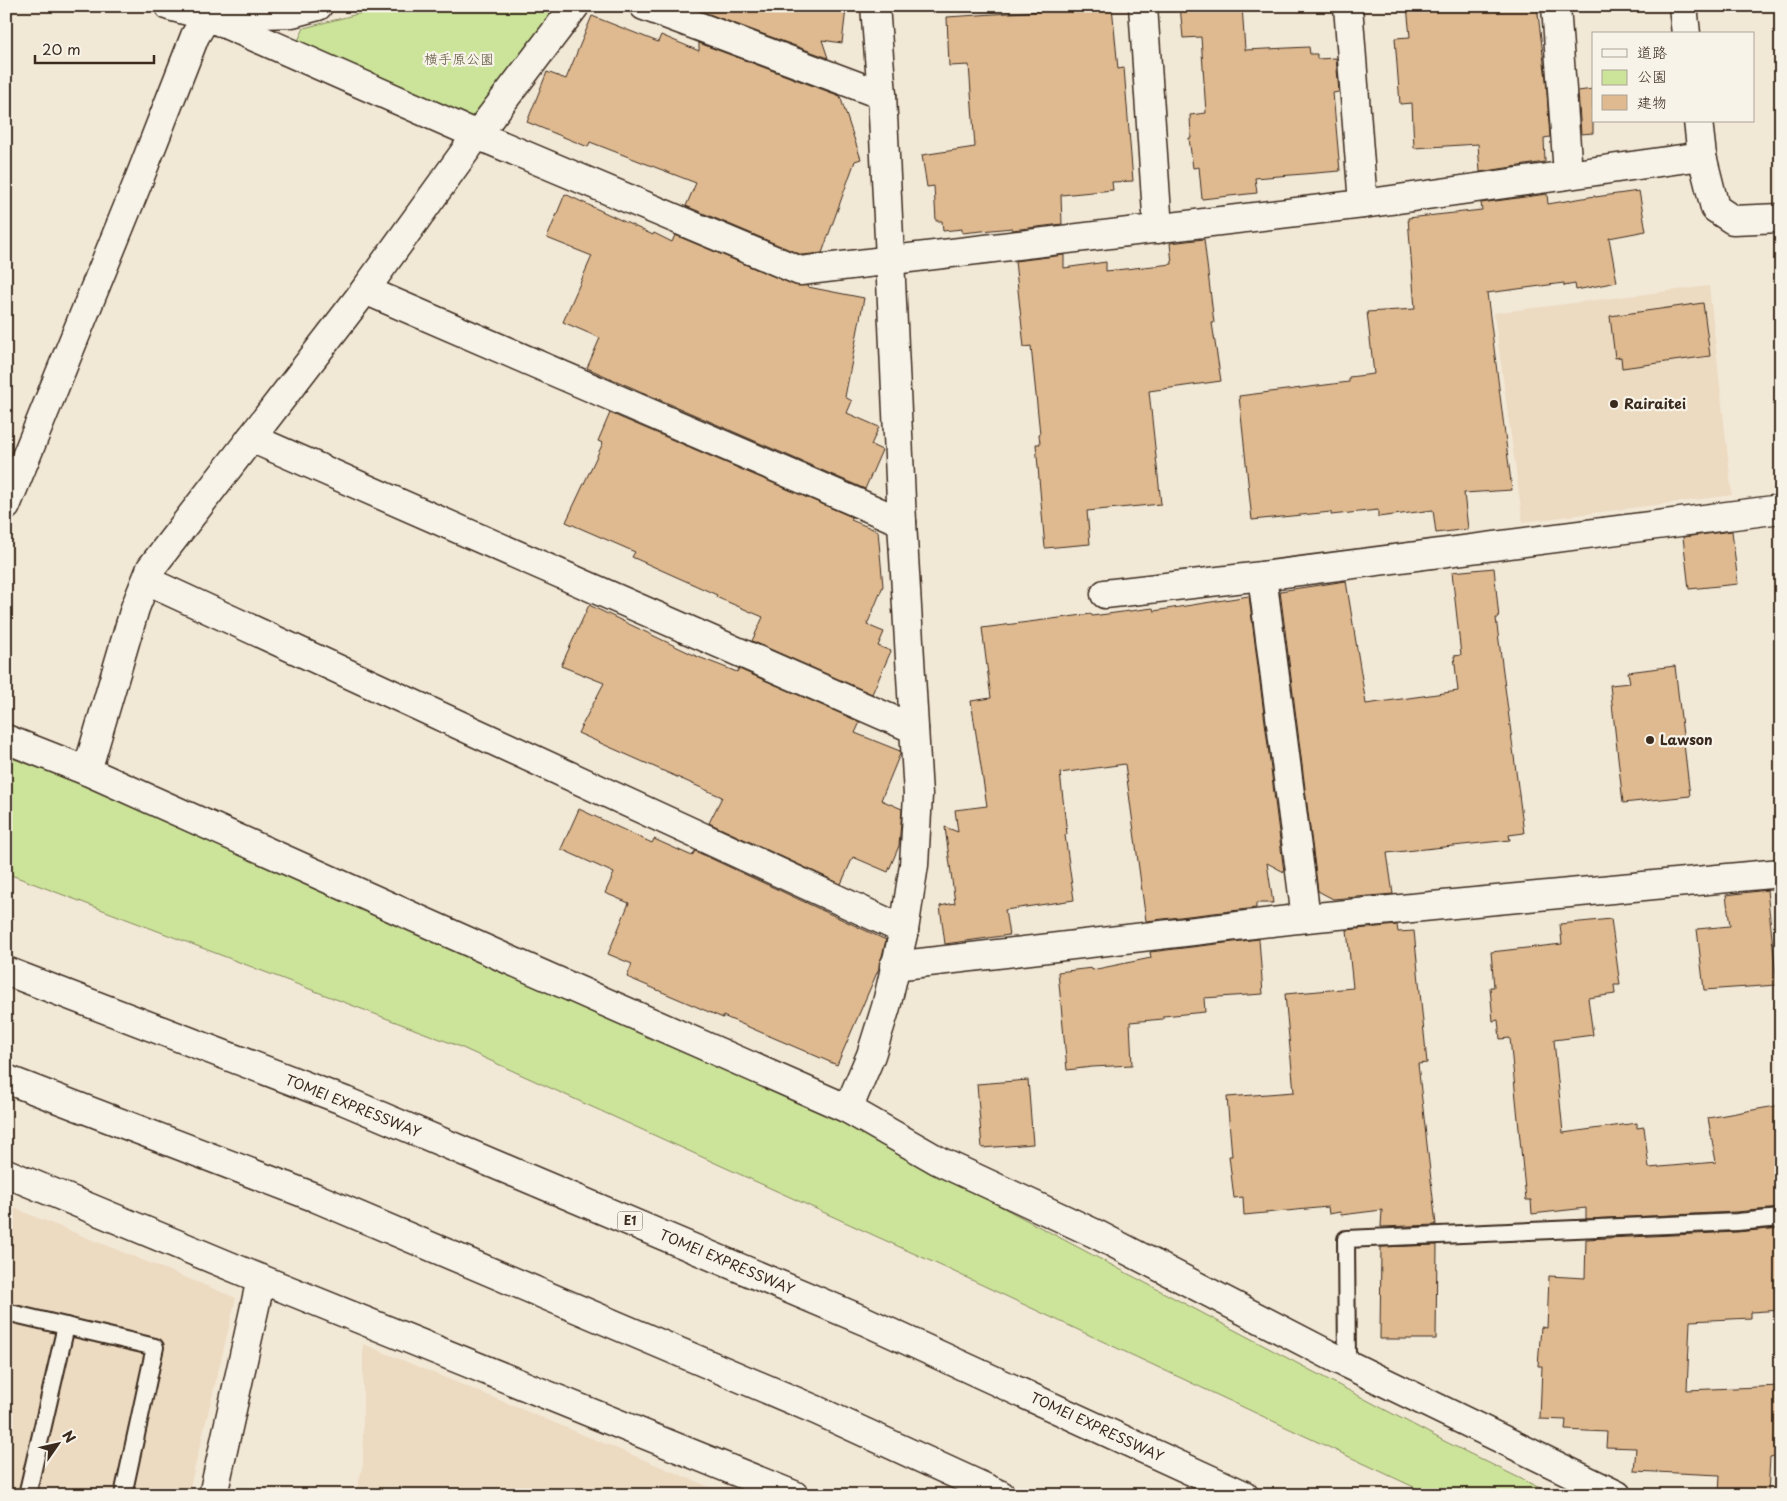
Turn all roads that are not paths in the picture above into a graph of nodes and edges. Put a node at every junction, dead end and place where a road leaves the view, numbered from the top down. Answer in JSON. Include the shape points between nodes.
{"nodes":[{"id":1,"x":169,"y":6,"type":"edge"},
{"id":2,"x":318,"y":6,"type":"edge"},
{"id":3,"x":575,"y":6,"type":"edge"},
{"id":4,"x":644,"y":6,"type":"edge"},
{"id":5,"x":875,"y":6,"type":"edge"},
{"id":6,"x":1143,"y":6,"type":"edge"},
{"id":7,"x":1348,"y":6,"type":"edge"},
{"id":8,"x":1556,"y":6,"type":"edge"},
{"id":9,"x":1683,"y":6,"type":"edge"},
{"id":10,"x":207,"y":16,"type":"junction"},
{"id":11,"x":1686,"y":32,"type":"edge"},
{"id":12,"x":882,"y":95,"type":"junction"},
{"id":13,"x":1698,"y":122,"type":"edge"},
{"id":14,"x":477,"y":136,"type":"junction"},
{"id":15,"x":1702,"y":156,"type":"junction"},
{"id":16,"x":1568,"y":174,"type":"junction"},
{"id":17,"x":1363,"y":204,"type":"junction"},
{"id":18,"x":1781,"y":218,"type":"edge"},
{"id":19,"x":1158,"y":228,"type":"junction"},
{"id":20,"x":890,"y":260,"type":"junction"},
{"id":21,"x":365,"y":290,"type":"junction"},
{"id":22,"x":251,"y":438,"type":"junction"},
{"id":23,"x":6,"y":506,"type":"edge"},
{"id":24,"x":1781,"y":509,"type":"edge"},
{"id":25,"x":902,"y":522,"type":"junction"},
{"id":26,"x":1262,"y":576,"type":"junction"},
{"id":27,"x":147,"y":581,"type":"junction"},
{"id":28,"x":1105,"y":594,"type":"dead end"},
{"id":29,"x":914,"y":729,"type":"junction"},
{"id":30,"x":6,"y":739,"type":"edge"},
{"id":31,"x":87,"y":771,"type":"junction"},
{"id":32,"x":1781,"y":873,"type":"edge"},
{"id":33,"x":1306,"y":918,"type":"junction"},
{"id":34,"x":904,"y":930,"type":"junction"},
{"id":35,"x":894,"y":966,"type":"junction"},
{"id":36,"x":6,"y":971,"type":"edge"},
{"id":37,"x":6,"y":1079,"type":"edge"},
{"id":38,"x":848,"y":1109,"type":"junction"},
{"id":39,"x":6,"y":1173,"type":"edge"},
{"id":40,"x":1781,"y":1218,"type":"edge"},
{"id":41,"x":260,"y":1279,"type":"junction"},
{"id":42,"x":6,"y":1312,"type":"edge"},
{"id":43,"x":66,"y":1326,"type":"junction"},
{"id":44,"x":1347,"y":1364,"type":"junction"},
{"id":45,"x":28,"y":1495,"type":"edge"},
{"id":46,"x":123,"y":1495,"type":"edge"},
{"id":47,"x":213,"y":1495,"type":"edge"},
{"id":48,"x":794,"y":1495,"type":"edge"},
{"id":49,"x":1001,"y":1495,"type":"edge"},
{"id":50,"x":1244,"y":1495,"type":"edge"},
{"id":51,"x":1616,"y":1495,"type":"edge"}],
"edges":[{"from":1,"to":10,"type":"main road"},
{"from":2,"to":10,"type":"main road","via":[[292,13]]},
{"from":3,"to":14,"type":"main road"},
{"from":4,"to":12,"type":"main road"},
{"from":5,"to":12,"type":"main road"},
{"from":6,"to":19,"type":"main road"},
{"from":7,"to":17,"type":"main road"},
{"from":8,"to":16,"type":"main road"},
{"from":9,"to":11,"type":"main road"},
{"from":10,"to":14,"type":"main road"},
{"from":10,"to":23,"type":"main road","via":[[195,36]]},
{"from":12,"to":20,"type":"main road"},
{"from":13,"to":15,"type":"main road"},
{"from":14,"to":20,"type":"main road","via":[[800,271]]},
{"from":14,"to":21,"type":"main road"},
{"from":15,"to":16,"type":"main road"},
{"from":15,"to":18,"type":"main road","via":[[1715,208],[1733,220]]},
{"from":16,"to":17,"type":"main road"},
{"from":17,"to":19,"type":"main road"},
{"from":19,"to":20,"type":"main road"},
{"from":20,"to":25,"type":"main road"},
{"from":21,"to":22,"type":"main road"},
{"from":21,"to":25,"type":"main road"},
{"from":22,"to":27,"type":"main road","via":[[151,568]]},
{"from":22,"to":29,"type":"main road"},
{"from":24,"to":26,"type":"main road"},
{"from":25,"to":29,"type":"main road"},
{"from":26,"to":28,"type":"main road"},
{"from":26,"to":33,"type":"main road"},
{"from":27,"to":31,"type":"main road","via":[[135,608]]},
{"from":27,"to":34,"type":"main road"},
{"from":29,"to":34,"type":"main road","via":[[917,805],[914,865]]},
{"from":30,"to":31,"type":"main road"},
{"from":31,"to":38,"type":"main road"},
{"from":32,"to":33,"type":"main road"},
{"from":33,"to":35,"type":"main road"},
{"from":34,"to":35,"type":"main road"},
{"from":35,"to":38,"type":"main road","via":[[886,1007],[871,1055]]},
{"from":36,"to":50,"type":"main road","name":"TOMEI EXPRESSWAY","number":"E1","via":[[345,1101],[856,1317]]},
{"from":37,"to":49,"type":"main road","via":[[314,1197],[816,1410]]},
{"from":38,"to":44,"type":"main road","via":[[939,1161],[1096,1234]]},
{"from":39,"to":41,"type":"main road"},
{"from":40,"to":44,"type":"lane","via":[[1346,1239]]},
{"from":41,"to":47,"type":"main road"},
{"from":41,"to":48,"type":"main road"},
{"from":42,"to":43,"type":"lane"},
{"from":43,"to":45,"type":"lane"},
{"from":43,"to":46,"type":"lane","via":[[155,1347]]},
{"from":44,"to":51,"type":"main road"}]}
